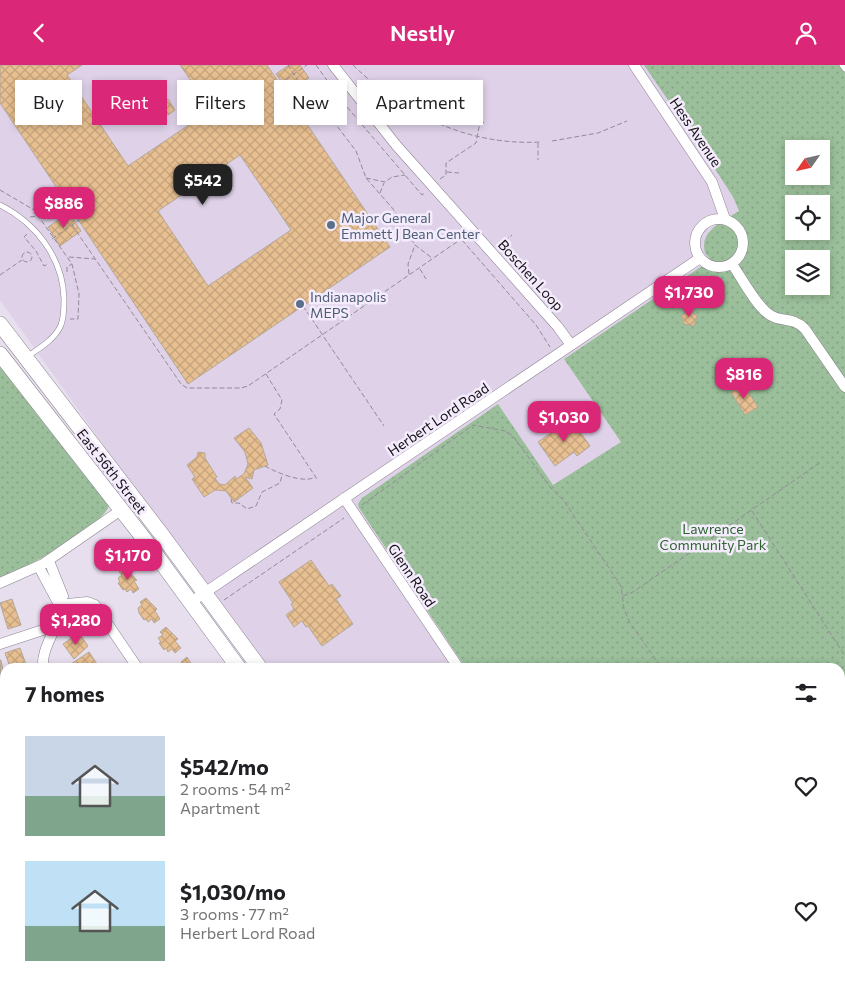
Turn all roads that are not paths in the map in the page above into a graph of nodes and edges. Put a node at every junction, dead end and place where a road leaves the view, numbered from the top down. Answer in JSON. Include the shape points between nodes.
{"nodes":[{"id":1,"x":332,"y":65,"type":"edge"},
{"id":2,"x":634,"y":65,"type":"edge"},
{"id":3,"x":842,"y":65,"type":"edge"},
{"id":4,"x":845,"y":69,"type":"edge"},
{"id":5,"x":0,"y":205,"type":"edge"},
{"id":6,"x":725,"y":219,"type":"junction"},
{"id":7,"x":700,"y":258,"type":"junction"},
{"id":8,"x":732,"y":264,"type":"junction"},
{"id":9,"x":0,"y":324,"type":"edge"},
{"id":10,"x":571,"y":345,"type":"junction"},
{"id":11,"x":0,"y":354,"type":"edge"},
{"id":12,"x":25,"y":358,"type":"junction"},
{"id":13,"x":845,"y":387,"type":"edge"},
{"id":14,"x":344,"y":498,"type":"junction"},
{"id":15,"x":121,"y":510,"type":"junction"},
{"id":16,"x":49,"y":561,"type":"junction"},
{"id":17,"x":39,"y":567,"type":"junction"},
{"id":18,"x":0,"y":583,"type":"edge"},
{"id":19,"x":204,"y":592,"type":"junction"},
{"id":20,"x":191,"y":602,"type":"junction"},
{"id":21,"x":58,"y":603,"type":"junction"},
{"id":22,"x":55,"y":627,"type":"junction"},
{"id":23,"x":0,"y":644,"type":"edge"},
{"id":24,"x":44,"y":663,"type":"edge"},
{"id":25,"x":134,"y":663,"type":"edge"},
{"id":26,"x":235,"y":663,"type":"edge"},
{"id":27,"x":255,"y":663,"type":"edge"},
{"id":28,"x":455,"y":663,"type":"edge"}],
"edges":[{"from":1,"to":10,"type":"street","name":"Boschen Loop","via":[[396,145]]},
{"from":2,"to":6,"type":"street","name":"Hess Avenue","via":[[712,182]]},
{"from":3,"to":4,"type":"lane"},
{"from":5,"to":12,"type":"lane","via":[[20,217],[38,234],[52,254],[61,279],[62,324],[49,340]]},
{"from":6,"to":7,"type":"street","via":[[708,221],[701,227],[695,242]]},
{"from":6,"to":8,"type":"street","via":[[737,226],[743,239],[742,253]]},
{"from":7,"to":8,"type":"street","via":[[719,267]]},
{"from":7,"to":10,"type":"street","name":"Herbert Lord Road"},
{"from":8,"to":13,"type":"street","via":[[763,309],[777,318],[797,322],[805,329]]},
{"from":9,"to":12,"type":"main road","name":"East 56th Street"},
{"from":10,"to":14,"type":"street","name":"Herbert Lord Road"},
{"from":11,"to":15,"type":"main road","name":"East 56th Street"},
{"from":12,"to":19,"type":"main road","name":"East 56th Street"},
{"from":14,"to":19,"type":"street","name":"Herbert Lord Road"},
{"from":14,"to":28,"type":"street","name":"Glenn Road"},
{"from":15,"to":16,"type":"street"},
{"from":15,"to":20,"type":"main road","name":"East 56th Street"},
{"from":16,"to":17,"type":"street"},
{"from":16,"to":21,"type":"street","via":[[63,596]]},
{"from":17,"to":18,"type":"street"},
{"from":17,"to":21,"type":"street"},
{"from":19,"to":20,"type":"street","name":"Herbert Lord Road"},
{"from":19,"to":27,"type":"main road","name":"East 56th Street"},
{"from":20,"to":26,"type":"main road","name":"East 56th Street"},
{"from":21,"to":22,"type":"street"},
{"from":21,"to":25,"type":"street","via":[[87,602],[94,605]]},
{"from":22,"to":23,"type":"street"},
{"from":22,"to":24,"type":"street","via":[[46,645]]}]}
